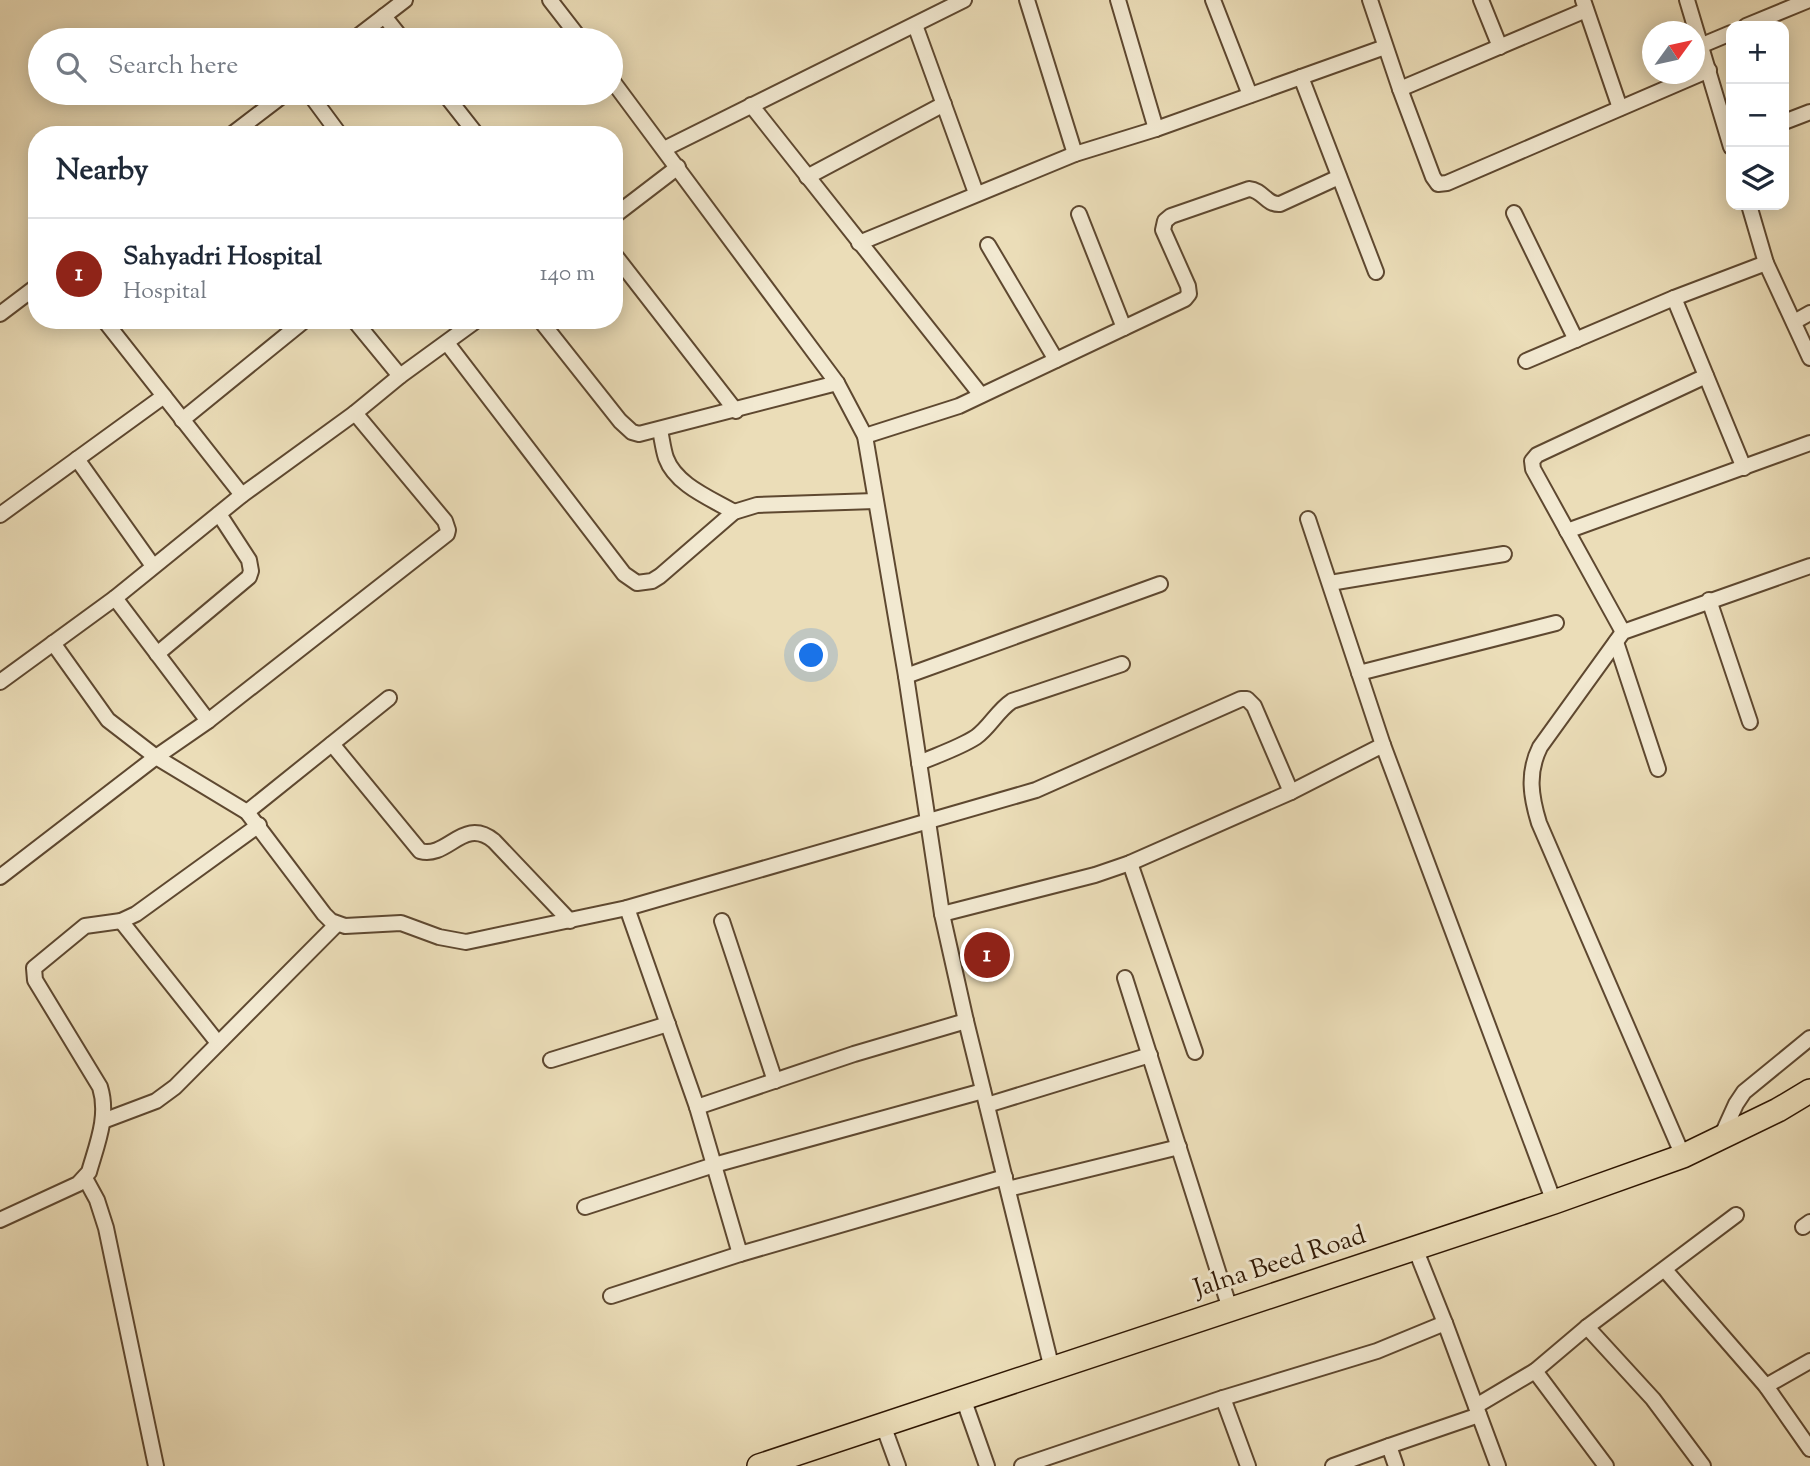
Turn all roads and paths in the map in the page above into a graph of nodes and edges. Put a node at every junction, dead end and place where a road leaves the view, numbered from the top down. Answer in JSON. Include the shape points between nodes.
{"nodes":[{"id":1,"x":405,"y":0,"type":"edge"},
{"id":2,"x":550,"y":0,"type":"edge"},
{"id":3,"x":964,"y":0,"type":"edge"},
{"id":4,"x":1027,"y":0,"type":"edge"},
{"id":5,"x":1118,"y":0,"type":"edge"},
{"id":6,"x":1213,"y":0,"type":"edge"},
{"id":7,"x":1370,"y":0,"type":"edge"},
{"id":8,"x":1481,"y":0,"type":"edge"},
{"id":9,"x":1686,"y":0,"type":"edge"},
{"id":10,"x":1809,"y":0,"type":"edge"},
{"id":11,"x":1584,"y":5,"type":"edge"},
{"id":12,"x":384,"y":16,"type":"junction"},
{"id":13,"x":1692,"y":21,"type":"edge"},
{"id":14,"x":1758,"y":21,"type":"edge"},
{"id":15,"x":915,"y":25,"type":"junction"},
{"id":16,"x":369,"y":28,"type":"edge"},
{"id":17,"x":394,"y":28,"type":"edge"},
{"id":18,"x":572,"y":28,"type":"edge"},
{"id":19,"x":1726,"y":35,"type":"edge"},
{"id":20,"x":1705,"y":44,"type":"edge"},
{"id":21,"x":1385,"y":47,"type":"junction"},
{"id":22,"x":1500,"y":47,"type":"junction"},
{"id":23,"x":1705,"y":59,"type":"edge"},
{"id":24,"x":1709,"y":70,"type":"junction"},
{"id":25,"x":1301,"y":77,"type":"junction"},
{"id":26,"x":1400,"y":89,"type":"junction"},
{"id":27,"x":623,"y":95,"type":"edge"},
{"id":28,"x":1250,"y":95,"type":"junction"},
{"id":29,"x":751,"y":104,"type":"junction"},
{"id":30,"x":944,"y":104,"type":"junction"},
{"id":31,"x":270,"y":105,"type":"edge"},
{"id":32,"x":318,"y":105,"type":"edge"},
{"id":33,"x":453,"y":105,"type":"edge"},
{"id":34,"x":1620,"y":108,"type":"junction"},
{"id":35,"x":1810,"y":112,"type":"edge"},
{"id":36,"x":1789,"y":120,"type":"edge"},
{"id":37,"x":243,"y":126,"type":"edge"},
{"id":38,"x":333,"y":126,"type":"edge"},
{"id":39,"x":470,"y":126,"type":"edge"},
{"id":40,"x":1726,"y":127,"type":"edge"},
{"id":41,"x":1156,"y":129,"type":"junction"},
{"id":42,"x":664,"y":149,"type":"junction"},
{"id":43,"x":1075,"y":154,"type":"junction"},
{"id":44,"x":678,"y":167,"type":"junction"},
{"id":45,"x":807,"y":177,"type":"junction"},
{"id":46,"x":1339,"y":177,"type":"junction"},
{"id":47,"x":976,"y":193,"type":"junction"},
{"id":48,"x":623,"y":209,"type":"edge"},
{"id":49,"x":1750,"y":210,"type":"edge"},
{"id":50,"x":1514,"y":213,"type":"dead end"},
{"id":51,"x":1079,"y":214,"type":"dead end"},
{"id":52,"x":859,"y":243,"type":"junction"},
{"id":53,"x":988,"y":245,"type":"dead end"},
{"id":54,"x":1766,"y":262,"type":"junction"},
{"id":55,"x":623,"y":266,"type":"edge"},
{"id":56,"x":1376,"y":272,"type":"dead end"},
{"id":57,"x":28,"y":293,"type":"edge"},
{"id":58,"x":1674,"y":298,"type":"junction"},
{"id":59,"x":1810,"y":313,"type":"edge"},
{"id":60,"x":0,"y":314,"type":"edge"},
{"id":61,"x":1794,"y":322,"type":"junction"},
{"id":62,"x":1124,"y":328,"type":"junction"},
{"id":63,"x":111,"y":329,"type":"edge"},
{"id":64,"x":294,"y":329,"type":"edge"},
{"id":65,"x":361,"y":329,"type":"edge"},
{"id":66,"x":465,"y":329,"type":"edge"},
{"id":67,"x":547,"y":329,"type":"edge"},
{"id":68,"x":1576,"y":340,"type":"junction"},
{"id":69,"x":447,"y":343,"type":"junction"},
{"id":70,"x":1810,"y":358,"type":"edge"},
{"id":71,"x":1056,"y":360,"type":"junction"},
{"id":72,"x":1526,"y":361,"type":"dead end"},
{"id":73,"x":400,"y":376,"type":"junction"},
{"id":74,"x":1706,"y":376,"type":"junction"},
{"id":75,"x":837,"y":383,"type":"junction"},
{"id":76,"x":981,"y":395,"type":"junction"},
{"id":77,"x":164,"y":397,"type":"junction"},
{"id":78,"x":736,"y":411,"type":"junction"},
{"id":79,"x":355,"y":413,"type":"junction"},
{"id":80,"x":182,"y":420,"type":"junction"},
{"id":81,"x":660,"y":430,"type":"junction"},
{"id":82,"x":865,"y":436,"type":"junction"},
{"id":83,"x":1810,"y":443,"type":"edge"},
{"id":84,"x":77,"y":459,"type":"junction"},
{"id":85,"x":1744,"y":468,"type":"junction"},
{"id":86,"x":242,"y":495,"type":"junction"},
{"id":87,"x":875,"y":501,"type":"junction"},
{"id":88,"x":734,"y":512,"type":"junction"},
{"id":89,"x":219,"y":514,"type":"junction"},
{"id":90,"x":0,"y":515,"type":"edge"},
{"id":91,"x":1308,"y":519,"type":"dead end"},
{"id":92,"x":1567,"y":531,"type":"junction"},
{"id":93,"x":1504,"y":554,"type":"dead end"},
{"id":94,"x":153,"y":566,"type":"junction"},
{"id":95,"x":1810,"y":566,"type":"edge"},
{"id":96,"x":1330,"y":583,"type":"junction"},
{"id":97,"x":1160,"y":584,"type":"dead end"},
{"id":98,"x":115,"y":598,"type":"junction"},
{"id":99,"x":1709,"y":600,"type":"junction"},
{"id":100,"x":1556,"y":623,"type":"dead end"},
{"id":101,"x":1620,"y":637,"type":"junction"},
{"id":102,"x":53,"y":643,"type":"junction"},
{"id":103,"x":157,"y":653,"type":"junction"},
{"id":104,"x":1122,"y":664,"type":"dead end"},
{"id":105,"x":1359,"y":673,"type":"junction"},
{"id":106,"x":906,"y":676,"type":"junction"},
{"id":107,"x":0,"y":682,"type":"edge"},
{"id":108,"x":389,"y":698,"type":"dead end"},
{"id":109,"x":208,"y":720,"type":"junction"},
{"id":110,"x":1750,"y":722,"type":"dead end"},
{"id":111,"x":332,"y":744,"type":"junction"},
{"id":112,"x":1383,"y":745,"type":"junction"},
{"id":113,"x":156,"y":757,"type":"junction"},
{"id":114,"x":919,"y":763,"type":"junction"},
{"id":115,"x":1658,"y":769,"type":"dead end"},
{"id":116,"x":1291,"y":792,"type":"junction"},
{"id":117,"x":247,"y":812,"type":"junction"},
{"id":118,"x":927,"y":823,"type":"junction"},
{"id":119,"x":259,"y":825,"type":"junction"},
{"id":120,"x":1130,"y":863,"type":"junction"},
{"id":121,"x":0,"y":877,"type":"edge"},
{"id":122,"x":627,"y":908,"type":"junction"},
{"id":123,"x":942,"y":914,"type":"junction"},
{"id":124,"x":121,"y":921,"type":"junction"},
{"id":125,"x":570,"y":921,"type":"junction"},
{"id":126,"x":722,"y":921,"type":"dead end"},
{"id":127,"x":337,"y":924,"type":"junction"},
{"id":128,"x":1125,"y":978,"type":"dead end"},
{"id":129,"x":966,"y":1021,"type":"junction"},
{"id":130,"x":668,"y":1024,"type":"junction"},
{"id":131,"x":1810,"y":1038,"type":"edge"},
{"id":132,"x":218,"y":1043,"type":"junction"},
{"id":133,"x":1195,"y":1052,"type":"dead end"},
{"id":134,"x":1150,"y":1055,"type":"junction"},
{"id":135,"x":551,"y":1060,"type":"dead end"},
{"id":136,"x":775,"y":1080,"type":"junction"},
{"id":137,"x":1810,"y":1091,"type":"edge"},
{"id":138,"x":985,"y":1098,"type":"junction"},
{"id":139,"x":697,"y":1107,"type":"junction"},
{"id":140,"x":103,"y":1121,"type":"junction"},
{"id":141,"x":1721,"y":1137,"type":"junction"},
{"id":142,"x":1179,"y":1147,"type":"junction"},
{"id":143,"x":1683,"y":1156,"type":"junction"},
{"id":144,"x":714,"y":1165,"type":"junction"},
{"id":145,"x":85,"y":1178,"type":"junction"},
{"id":146,"x":1006,"y":1183,"type":"junction"},
{"id":147,"x":1554,"y":1202,"type":"junction"},
{"id":148,"x":585,"y":1207,"type":"dead end"},
{"id":149,"x":1736,"y":1215,"type":"dead end"},
{"id":150,"x":0,"y":1220,"type":"edge"},
{"id":151,"x":1415,"y":1248,"type":"junction"},
{"id":152,"x":740,"y":1254,"type":"junction"},
{"id":153,"x":1665,"y":1270,"type":"junction"},
{"id":154,"x":611,"y":1296,"type":"dead end"},
{"id":155,"x":1230,"y":1309,"type":"junction"},
{"id":156,"x":1446,"y":1323,"type":"junction"},
{"id":157,"x":1587,"y":1327,"type":"junction"},
{"id":158,"x":1810,"y":1360,"type":"edge"},
{"id":159,"x":1052,"y":1368,"type":"junction"},
{"id":160,"x":1535,"y":1371,"type":"junction"},
{"id":161,"x":1766,"y":1387,"type":"junction"},
{"id":162,"x":963,"y":1398,"type":"junction"},
{"id":163,"x":1223,"y":1398,"type":"junction"},
{"id":164,"x":1477,"y":1411,"type":"junction"},
{"id":165,"x":883,"y":1425,"type":"junction"},
{"id":166,"x":1389,"y":1446,"type":"junction"},
{"id":167,"x":1810,"y":1449,"type":"edge"},
{"id":168,"x":156,"y":1466,"type":"edge"},
{"id":169,"x":759,"y":1466,"type":"edge"},
{"id":170,"x":898,"y":1466,"type":"edge"},
{"id":171,"x":987,"y":1466,"type":"edge"},
{"id":172,"x":1022,"y":1466,"type":"edge"},
{"id":173,"x":1248,"y":1466,"type":"edge"},
{"id":174,"x":1333,"y":1466,"type":"edge"},
{"id":175,"x":1396,"y":1466,"type":"edge"},
{"id":176,"x":1498,"y":1466,"type":"edge"},
{"id":177,"x":1606,"y":1466,"type":"edge"},
{"id":178,"x":1703,"y":1466,"type":"edge"}],
"edges":[{"from":1,"to":12,"type":"street"},
{"from":2,"to":18,"type":"street"},
{"from":3,"to":15,"type":"street"},
{"from":4,"to":43,"type":"street"},
{"from":5,"to":41,"type":"street"},
{"from":6,"to":28,"type":"street"},
{"from":7,"to":21,"type":"street"},
{"from":8,"to":22,"type":"street"},
{"from":9,"to":13,"type":"street"},
{"from":10,"to":14,"type":"street"},
{"from":11,"to":22,"type":"street"},
{"from":11,"to":34,"type":"street"},
{"from":12,"to":16,"type":"street"},
{"from":12,"to":17,"type":"street"},
{"from":15,"to":29,"type":"street"},
{"from":15,"to":30,"type":"street"},
{"from":19,"to":20,"type":"street"},
{"from":21,"to":25,"type":"street"},
{"from":21,"to":26,"type":"street"},
{"from":22,"to":26,"type":"street"},
{"from":23,"to":24,"type":"street"},
{"from":24,"to":34,"type":"street"},
{"from":24,"to":40,"type":"street"},
{"from":25,"to":28,"type":"street"},
{"from":25,"to":46,"type":"street"},
{"from":26,"to":34,"type":"street","via":[[1438,184]]},
{"from":27,"to":42,"type":"street"},
{"from":28,"to":41,"type":"street"},
{"from":29,"to":42,"type":"street"},
{"from":29,"to":45,"type":"street"},
{"from":30,"to":45,"type":"street"},
{"from":30,"to":47,"type":"street"},
{"from":31,"to":37,"type":"street"},
{"from":32,"to":38,"type":"street"},
{"from":33,"to":39,"type":"street"},
{"from":35,"to":36,"type":"street"},
{"from":41,"to":43,"type":"street"},
{"from":42,"to":44,"type":"street"},
{"from":43,"to":47,"type":"street"},
{"from":44,"to":48,"type":"street"},
{"from":44,"to":75,"type":"street"},
{"from":45,"to":52,"type":"street"},
{"from":46,"to":56,"type":"street"},
{"from":46,"to":62,"type":"street","via":[[1280,204],[1249,189],[1167,218],[1163,230],[1189,294]]},
{"from":47,"to":52,"type":"street"},
{"from":49,"to":54,"type":"street"},
{"from":50,"to":68,"type":"street"},
{"from":51,"to":62,"type":"street"},
{"from":52,"to":76,"type":"street"},
{"from":53,"to":71,"type":"street"},
{"from":54,"to":58,"type":"street"},
{"from":54,"to":61,"type":"street"},
{"from":55,"to":78,"type":"street"},
{"from":57,"to":60,"type":"street"},
{"from":58,"to":68,"type":"street"},
{"from":58,"to":74,"type":"street"},
{"from":59,"to":61,"type":"street"},
{"from":61,"to":70,"type":"street"},
{"from":62,"to":71,"type":"street"},
{"from":63,"to":77,"type":"street"},
{"from":64,"to":80,"type":"street"},
{"from":65,"to":73,"type":"street"},
{"from":66,"to":69,"type":"street"},
{"from":67,"to":81,"type":"street","via":[[626,427],[639,434]]},
{"from":68,"to":72,"type":"street"},
{"from":69,"to":73,"type":"street"},
{"from":69,"to":88,"type":"street","via":[[631,580],[644,583],[660,576]]},
{"from":71,"to":76,"type":"street"},
{"from":73,"to":79,"type":"street"},
{"from":74,"to":85,"type":"street"},
{"from":74,"to":92,"type":"street","via":[[1534,457],[1533,469]]},
{"from":75,"to":78,"type":"street"},
{"from":75,"to":82,"type":"street"},
{"from":76,"to":82,"type":"street"},
{"from":77,"to":80,"type":"street"},
{"from":77,"to":84,"type":"street"},
{"from":78,"to":81,"type":"street"},
{"from":79,"to":86,"type":"street"},
{"from":79,"to":109,"type":"street","via":[[445,521],[447,534]]},
{"from":80,"to":86,"type":"street"},
{"from":81,"to":88,"type":"street","via":[[665,457],[674,473]]},
{"from":82,"to":87,"type":"street"},
{"from":83,"to":85,"type":"street"},
{"from":84,"to":90,"type":"street"},
{"from":84,"to":94,"type":"street"},
{"from":85,"to":92,"type":"street"},
{"from":86,"to":89,"type":"street"},
{"from":87,"to":88,"type":"street","via":[[757,505]]},
{"from":87,"to":106,"type":"street"},
{"from":89,"to":94,"type":"street"},
{"from":89,"to":103,"type":"street","via":[[249,560],[249,577]]},
{"from":91,"to":96,"type":"street"},
{"from":92,"to":101,"type":"street"},
{"from":93,"to":96,"type":"street"},
{"from":94,"to":98,"type":"street"},
{"from":95,"to":99,"type":"street"},
{"from":96,"to":105,"type":"street"},
{"from":97,"to":106,"type":"street"},
{"from":98,"to":102,"type":"street"},
{"from":98,"to":103,"type":"street"},
{"from":99,"to":101,"type":"street"},
{"from":99,"to":110,"type":"street"},
{"from":100,"to":105,"type":"street"},
{"from":101,"to":115,"type":"street"},
{"from":101,"to":143,"type":"street","via":[[1540,747],[1532,767],[1531,789],[1539,823]]},
{"from":102,"to":107,"type":"street"},
{"from":102,"to":113,"type":"street","via":[[101,711]]},
{"from":103,"to":109,"type":"street"},
{"from":104,"to":114,"type":"street","via":[[1012,701],[975,737]]},
{"from":105,"to":112,"type":"street"},
{"from":106,"to":114,"type":"street"},
{"from":108,"to":111,"type":"street"},
{"from":109,"to":113,"type":"street"},
{"from":111,"to":117,"type":"street"},
{"from":111,"to":125,"type":"street","via":[[420,851],[428,853],[471,833],[482,834]]},
{"from":112,"to":116,"type":"street"},
{"from":112,"to":147,"type":"street"},
{"from":113,"to":117,"type":"street"},
{"from":113,"to":121,"type":"street"},
{"from":114,"to":118,"type":"street"},
{"from":116,"to":118,"type":"street","via":[[1252,701],[1241,699],[1059,782]]},
{"from":116,"to":120,"type":"street"},
{"from":117,"to":119,"type":"street"},
{"from":118,"to":122,"type":"street"},
{"from":118,"to":123,"type":"street"},
{"from":119,"to":124,"type":"street"},
{"from":119,"to":127,"type":"street","via":[[324,914]]},
{"from":120,"to":123,"type":"street"},
{"from":120,"to":133,"type":"street"},
{"from":122,"to":125,"type":"street"},
{"from":122,"to":130,"type":"street"},
{"from":123,"to":129,"type":"street"},
{"from":124,"to":132,"type":"street"},
{"from":124,"to":140,"type":"street","via":[[85,926],[33,972],[100,1087]]},
{"from":125,"to":127,"type":"street","via":[[466,942],[401,923]]},
{"from":126,"to":136,"type":"street"},
{"from":127,"to":132,"type":"street"},
{"from":128,"to":134,"type":"street"},
{"from":129,"to":136,"type":"street"},
{"from":129,"to":138,"type":"street"},
{"from":130,"to":135,"type":"street"},
{"from":130,"to":139,"type":"street"},
{"from":131,"to":141,"type":"street","via":[[1744,1092]]},
{"from":132,"to":140,"type":"street","via":[[164,1096]]},
{"from":134,"to":138,"type":"street"},
{"from":134,"to":142,"type":"street"},
{"from":136,"to":139,"type":"street"},
{"from":137,"to":141,"type":"main road","name":"Jalna Beed Road"},
{"from":138,"to":144,"type":"street"},
{"from":138,"to":146,"type":"street"},
{"from":139,"to":144,"type":"street"},
{"from":140,"to":145,"type":"street"},
{"from":141,"to":143,"type":"main road","name":"Jalna Beed Road"},
{"from":142,"to":146,"type":"street"},
{"from":142,"to":155,"type":"street"},
{"from":143,"to":147,"type":"main road","name":"Jalna Beed Road"},
{"from":144,"to":148,"type":"street"},
{"from":144,"to":152,"type":"street"},
{"from":145,"to":150,"type":"street"},
{"from":145,"to":168,"type":"street","via":[[106,1228]]},
{"from":146,"to":152,"type":"street"},
{"from":146,"to":159,"type":"street"},
{"from":147,"to":151,"type":"main road","name":"Jalna Beed Road"},
{"from":149,"to":153,"type":"street"},
{"from":151,"to":155,"type":"main road","name":"Jalna Beed Road"},
{"from":151,"to":156,"type":"street"},
{"from":152,"to":154,"type":"street"},
{"from":153,"to":157,"type":"street"},
{"from":153,"to":161,"type":"street"},
{"from":155,"to":159,"type":"main road","name":"Jalna Beed Road"},
{"from":156,"to":163,"type":"street","via":[[1377,1351]]},
{"from":156,"to":164,"type":"street"},
{"from":157,"to":160,"type":"street"},
{"from":157,"to":178,"type":"street","via":[[1653,1399]]},
{"from":158,"to":161,"type":"street"},
{"from":159,"to":162,"type":"main road","name":"Jalna Beed Road"},
{"from":160,"to":164,"type":"street"},
{"from":160,"to":177,"type":"street"},
{"from":161,"to":167,"type":"street"},
{"from":162,"to":165,"type":"main road","name":"Jalna Beed Road"},
{"from":162,"to":171,"type":"street"},
{"from":163,"to":172,"type":"street"},
{"from":163,"to":173,"type":"street"},
{"from":164,"to":166,"type":"street"},
{"from":164,"to":176,"type":"street"},
{"from":165,"to":169,"type":"main road","name":"Jalna Beed Road"},
{"from":165,"to":170,"type":"street"},
{"from":166,"to":174,"type":"street"},
{"from":166,"to":175,"type":"street"}]}
